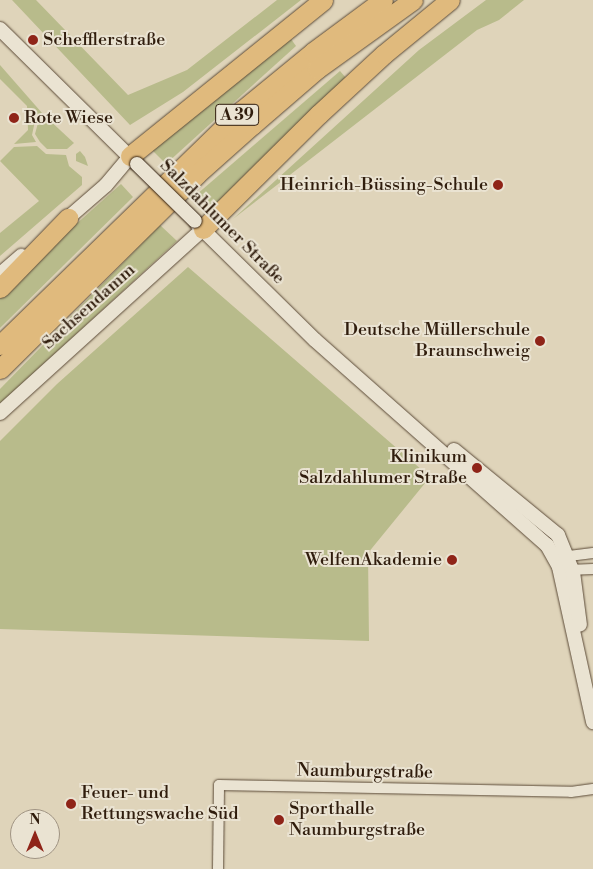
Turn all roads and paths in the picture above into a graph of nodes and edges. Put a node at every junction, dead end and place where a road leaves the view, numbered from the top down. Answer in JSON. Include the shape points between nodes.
{"nodes":[{"id":1,"x":323,"y":0,"type":"edge"},
{"id":2,"x":384,"y":0,"type":"edge"},
{"id":3,"x":413,"y":0,"type":"edge"},
{"id":4,"x":450,"y":0,"type":"edge"},
{"id":5,"x":0,"y":29,"type":"edge"},
{"id":6,"x":134,"y":160,"type":"junction"},
{"id":7,"x":68,"y":218,"type":"junction"},
{"id":8,"x":199,"y":225,"type":"junction"},
{"id":9,"x":0,"y":273,"type":"edge"},
{"id":10,"x":0,"y":288,"type":"edge"},
{"id":11,"x":0,"y":345,"type":"edge"},
{"id":12,"x":0,"y":369,"type":"edge"},
{"id":13,"x":0,"y":413,"type":"edge"},
{"id":14,"x":424,"y":436,"type":"junction"},
{"id":15,"x":593,"y":553,"type":"edge"},
{"id":16,"x":569,"y":556,"type":"junction"},
{"id":17,"x":559,"y":567,"type":"junction"},
{"id":18,"x":593,"y":570,"type":"edge"},
{"id":19,"x":573,"y":572,"type":"junction"},
{"id":20,"x":579,"y":654,"type":"junction"},
{"id":21,"x":593,"y":722,"type":"edge"},
{"id":22,"x":593,"y":789,"type":"edge"},
{"id":23,"x":218,"y":869,"type":"edge"}],
"edges":[{"from":1,"to":6,"type":"highway"},
{"from":2,"to":11,"type":"highway","number":"A 39","via":[[241,111]]},
{"from":3,"to":12,"type":"highway","number":"A 39","via":[[317,69],[245,131]]},
{"from":4,"to":8,"type":"highway"},
{"from":5,"to":6,"type":"main road","name":"Salzdahlumer Straße"},
{"from":6,"to":7,"type":"main road"},
{"from":6,"to":8,"type":"main road","name":"Salzdahlumer Straße","bridge":true},
{"from":7,"to":9,"type":"street"},
{"from":7,"to":10,"type":"highway"},
{"from":8,"to":13,"type":"main road","name":"Sachsendamm"},
{"from":8,"to":14,"type":"main road","name":"Salzdahlumer Straße","via":[[314,340]]},
{"from":14,"to":16,"type":"main road","name":"Salzdahlumer Straße","via":[[444,442],[544,522],[558,535]]},
{"from":14,"to":17,"type":"main road","name":"Salzdahlumer Straße","via":[[540,538]]},
{"from":15,"to":16,"type":"street"},
{"from":16,"to":17,"type":"street"},
{"from":16,"to":19,"type":"main road","name":"Salzdahlumer Straße"},
{"from":17,"to":19,"type":"street"},
{"from":17,"to":20,"type":"main road","name":"Salzdahlumer Straße"},
{"from":18,"to":19,"type":"street"},
{"from":19,"to":20,"type":"main road","name":"Salzdahlumer Straße","via":[[580,622]]},
{"from":20,"to":21,"type":"main road","name":"Salzdahlumer Straße"},
{"from":22,"to":23,"type":"street","name":"Naumburgstraße","via":[[571,792],[219,785]]}]}
